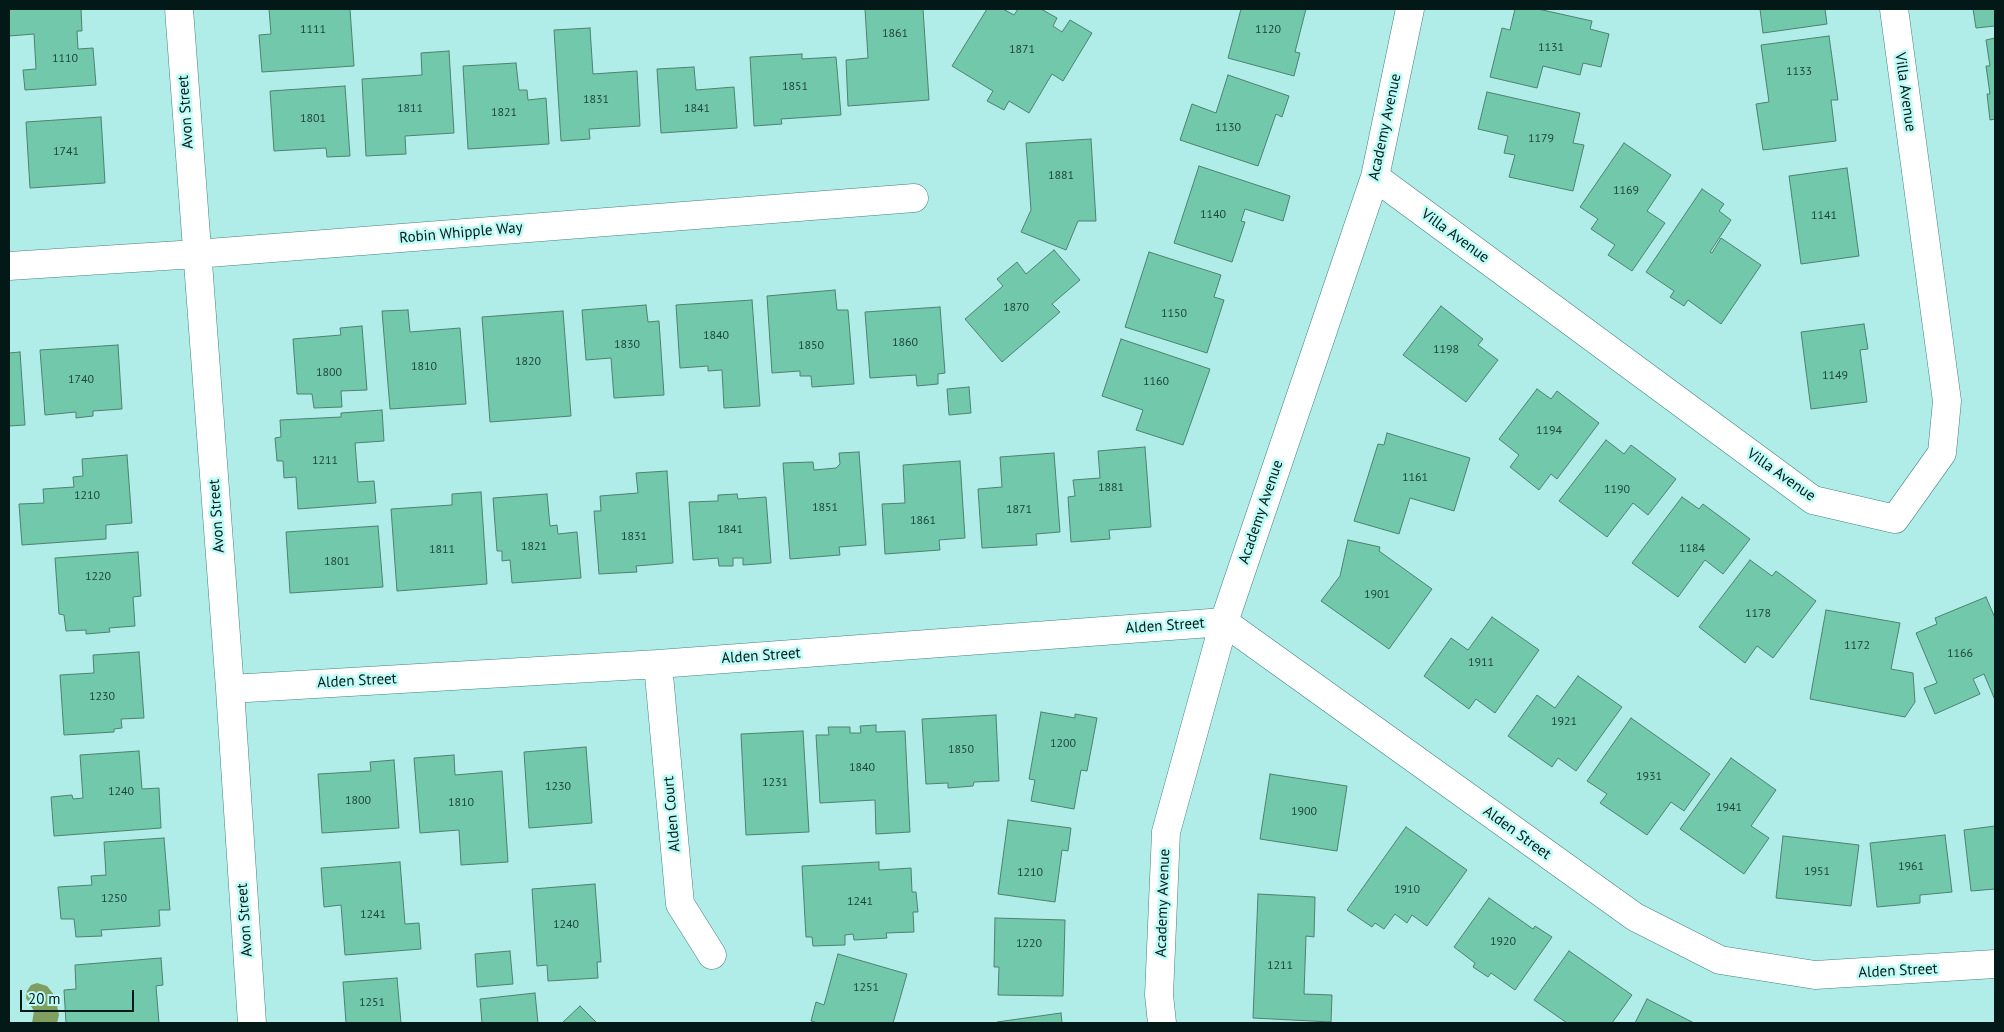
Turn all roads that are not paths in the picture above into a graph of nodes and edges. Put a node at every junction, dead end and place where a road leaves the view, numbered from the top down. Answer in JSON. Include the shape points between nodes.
{"nodes":[{"id":1,"x":179,"y":9,"type":"edge"},
{"id":2,"x":1410,"y":9,"type":"edge"},
{"id":3,"x":1894,"y":9,"type":"edge"},
{"id":4,"x":1375,"y":177,"type":"junction"},
{"id":5,"x":914,"y":198,"type":"dead end"},
{"id":6,"x":196,"y":254,"type":"junction"},
{"id":7,"x":9,"y":266,"type":"edge"},
{"id":8,"x":1224,"y":622,"type":"junction"},
{"id":9,"x":658,"y":664,"type":"junction"},
{"id":10,"x":230,"y":689,"type":"junction"},
{"id":11,"x":712,"y":956,"type":"dead end"},
{"id":12,"x":1995,"y":964,"type":"edge"},
{"id":13,"x":252,"y":1023,"type":"edge"},
{"id":14,"x":1162,"y":1023,"type":"edge"}],
"edges":[{"from":1,"to":6,"type":"street","name":"Avon Street"},
{"from":2,"to":4,"type":"street","name":"Academy Avenue"},
{"from":3,"to":4,"type":"street","name":"Villa Avenue","via":[[1947,401],[1942,453],[1895,519],[1813,500]]},
{"from":4,"to":8,"type":"street","name":"Academy Avenue"},
{"from":5,"to":6,"type":"street","name":"Robin Whipple Way"},
{"from":6,"to":7,"type":"street","name":"Robin Whipple Way"},
{"from":6,"to":10,"type":"street","name":"Avon Street"},
{"from":8,"to":9,"type":"street","name":"Alden Street"},
{"from":8,"to":12,"type":"street","name":"Alden Street","via":[[1635,917],[1720,960],[1815,976]]},
{"from":8,"to":14,"type":"street","name":"Academy Avenue","via":[[1166,832],[1159,995]]},
{"from":9,"to":10,"type":"street","name":"Alden Street"},
{"from":9,"to":11,"type":"street","name":"Alden Court","via":[[680,904]]},
{"from":10,"to":13,"type":"street","name":"Avon Street"}]}
